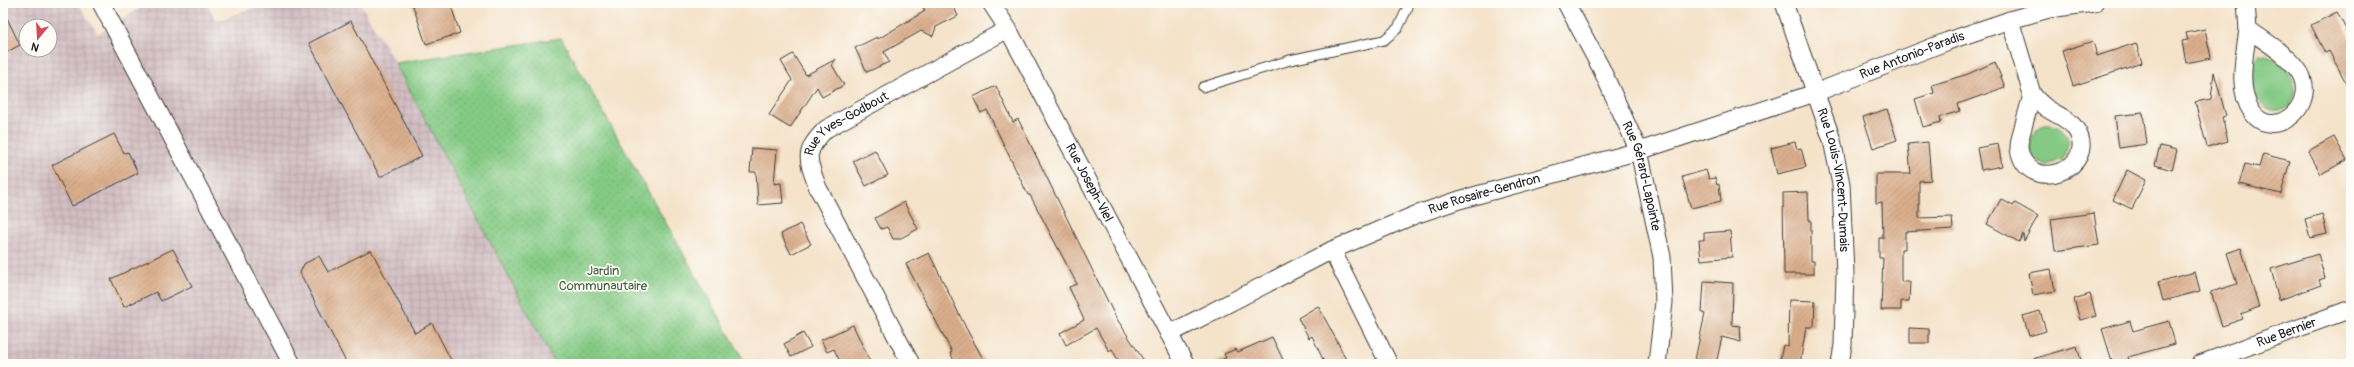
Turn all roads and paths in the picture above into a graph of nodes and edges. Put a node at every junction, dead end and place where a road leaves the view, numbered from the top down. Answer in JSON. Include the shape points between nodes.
{"nodes":[{"id":1,"x":101,"y":3,"type":"edge"},
{"id":2,"x":991,"y":3,"type":"edge"},
{"id":3,"x":1408,"y":3,"type":"edge"},
{"id":4,"x":1566,"y":3,"type":"edge"},
{"id":5,"x":1784,"y":3,"type":"edge"},
{"id":6,"x":2094,"y":3,"type":"edge"},
{"id":7,"x":2246,"y":3,"type":"edge"},
{"id":8,"x":2010,"y":20,"type":"junction"},
{"id":9,"x":2248,"y":29,"type":"junction"},
{"id":10,"x":1008,"y":30,"type":"junction"},
{"id":11,"x":1203,"y":88,"type":"dead end"},
{"id":12,"x":1815,"y":93,"type":"junction"},
{"id":13,"x":2032,"y":94,"type":"junction"},
{"id":14,"x":1639,"y":151,"type":"junction"},
{"id":15,"x":1332,"y":250,"type":"junction"},
{"id":16,"x":2351,"y":309,"type":"edge"},
{"id":17,"x":1169,"y":334,"type":"junction"},
{"id":18,"x":292,"y":364,"type":"edge"},
{"id":19,"x":911,"y":364,"type":"edge"},
{"id":20,"x":1184,"y":364,"type":"edge"},
{"id":21,"x":1389,"y":364,"type":"edge"},
{"id":22,"x":1657,"y":364,"type":"edge"},
{"id":23,"x":1840,"y":364,"type":"edge"},
{"id":24,"x":2200,"y":364,"type":"edge"}],
"edges":[{"from":1,"to":18,"type":"street"},
{"from":2,"to":10,"type":"street","name":"Rue Joseph-Viel"},
{"from":3,"to":11,"type":"lane","via":[[1398,28],[1384,40],[1290,60]]},
{"from":4,"to":14,"type":"street","name":"Rue Gérard-Lapointe","via":[[1601,68]]},
{"from":5,"to":12,"type":"street","name":"Rue Louis-Vincent-Dumais"},
{"from":6,"to":8,"type":"street","name":"Rue Antonio-Paradis","via":[[2048,9]]},
{"from":7,"to":9,"type":"street"},
{"from":8,"to":12,"type":"street","name":"Rue Antonio-Paradis","via":[[1948,41]]},
{"from":8,"to":13,"type":"street"},
{"from":9,"to":9,"type":"street","via":[[2244,66],[2248,103],[2252,113],[2258,118],[2275,123],[2287,121],[2296,114],[2301,104],[2304,85],[2301,76],[2288,59]]},
{"from":10,"to":17,"type":"street","name":"Rue Joseph-Viel"},
{"from":10,"to":19,"type":"street","name":"Rue Yves-Godbout","via":[[826,129],[812,143],[808,163],[818,188]]},
{"from":12,"to":14,"type":"street","name":"Rue Rosaire-Gendron"},
{"from":12,"to":23,"type":"street","name":"Rue Louis-Vincent-Dumais","via":[[1832,140],[1841,184],[1845,273]]},
{"from":13,"to":13,"type":"street","via":[[2019,147],[2027,165],[2045,175],[2055,175],[2072,165],[2079,152],[2079,138],[2069,121],[2045,107]]},
{"from":14,"to":15,"type":"street","name":"Rue Rosaire-Gendron","via":[[1459,200],[1376,230]]},
{"from":14,"to":22,"type":"street","name":"Rue Gérard-Lapointe","via":[[1662,258],[1664,302]]},
{"from":15,"to":17,"type":"street","name":"Rue Rosaire-Gendron"},
{"from":15,"to":21,"type":"street"},
{"from":16,"to":24,"type":"street","name":"Rue Bernier"},
{"from":17,"to":20,"type":"street","name":"Rue Joseph-Viel"}]}
